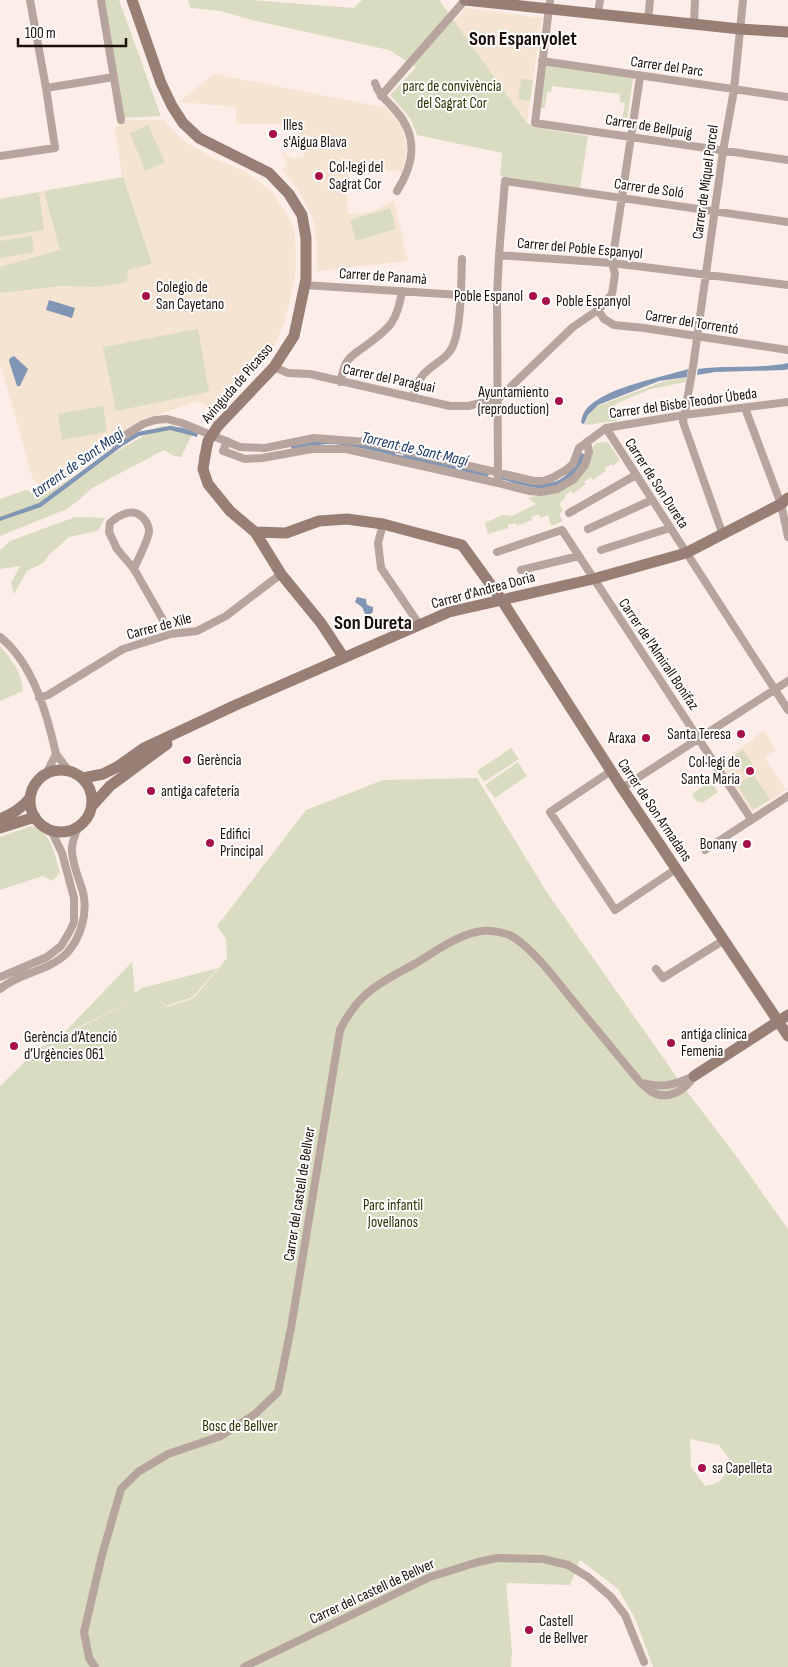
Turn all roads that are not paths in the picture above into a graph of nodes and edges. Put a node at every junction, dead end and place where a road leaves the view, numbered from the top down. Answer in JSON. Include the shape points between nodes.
{"nodes":[{"id":1,"x":30,"y":0,"type":"edge"},
{"id":2,"x":100,"y":0,"type":"edge"},
{"id":3,"x":132,"y":0,"type":"edge"},
{"id":4,"x":465,"y":0,"type":"edge"},
{"id":5,"x":600,"y":0,"type":"edge"},
{"id":6,"x":650,"y":0,"type":"edge"},
{"id":7,"x":695,"y":0,"type":"edge"},
{"id":8,"x":743,"y":0,"type":"edge"},
{"id":9,"x":505,"y":2,"type":"edge"},
{"id":10,"x":549,"y":4,"type":"edge"},
{"id":11,"x":598,"y":14,"type":"junction"},
{"id":12,"x":648,"y":20,"type":"junction"},
{"id":13,"x":694,"y":24,"type":"junction"},
{"id":14,"x":740,"y":29,"type":"junction"},
{"id":15,"x":788,"y":32,"type":"edge"},
{"id":16,"x":542,"y":62,"type":"junction"},
{"id":17,"x":640,"y":76,"type":"junction"},
{"id":18,"x":114,"y":77,"type":"junction"},
{"id":19,"x":375,"y":83,"type":"dead end"},
{"id":20,"x":46,"y":88,"type":"junction"},
{"id":21,"x":734,"y":90,"type":"junction"},
{"id":22,"x":381,"y":96,"type":"junction"},
{"id":23,"x":788,"y":97,"type":"edge"},
{"id":24,"x":121,"y":120,"type":"dead end"},
{"id":25,"x":631,"y":136,"type":"junction"},
{"id":26,"x":722,"y":151,"type":"junction"},
{"id":27,"x":0,"y":156,"type":"edge"},
{"id":28,"x":788,"y":160,"type":"edge"},
{"id":29,"x":397,"y":191,"type":"dead end"},
{"id":30,"x":622,"y":198,"type":"junction"},
{"id":31,"x":715,"y":211,"type":"junction"},
{"id":32,"x":788,"y":222,"type":"edge"},
{"id":33,"x":498,"y":256,"type":"junction"},
{"id":34,"x":462,"y":259,"type":"dead end"},
{"id":35,"x":612,"y":263,"type":"junction"},
{"id":36,"x":705,"y":274,"type":"junction"},
{"id":37,"x":304,"y":285,"type":"junction"},
{"id":38,"x":788,"y":285,"type":"edge"},
{"id":39,"x":402,"y":292,"type":"junction"},
{"id":40,"x":460,"y":295,"type":"junction"},
{"id":41,"x":598,"y":310,"type":"junction"},
{"id":42,"x":697,"y":337,"type":"junction"},
{"id":43,"x":788,"y":350,"type":"edge"},
{"id":44,"x":274,"y":367,"type":"junction"},
{"id":45,"x":340,"y":382,"type":"junction"},
{"id":46,"x":413,"y":398,"type":"junction"},
{"id":47,"x":498,"y":399,"type":"junction"},
{"id":48,"x":788,"y":402,"type":"edge"},
{"id":49,"x":745,"y":408,"type":"junction"},
{"id":50,"x":684,"y":415,"type":"junction"},
{"id":51,"x":606,"y":428,"type":"junction"},
{"id":52,"x":227,"y":441,"type":"junction"},
{"id":53,"x":586,"y":443,"type":"junction"},
{"id":54,"x":111,"y":444,"type":"dead end"},
{"id":55,"x":400,"y":456,"type":"junction"},
{"id":56,"x":636,"y":475,"type":"junction"},
{"id":57,"x":499,"y":478,"type":"junction"},
{"id":58,"x":652,"y":500,"type":"junction"},
{"id":59,"x":785,"y":501,"type":"edge"},
{"id":60,"x":569,"y":512,"type":"dead end"},
{"id":61,"x":383,"y":524,"type":"junction"},
{"id":62,"x":670,"y":528,"type":"junction"},
{"id":63,"x":588,"y":529,"type":"dead end"},
{"id":64,"x":255,"y":532,"type":"junction"},
{"id":65,"x":723,"y":535,"type":"junction"},
{"id":66,"x":788,"y":537,"type":"edge"},
{"id":67,"x":602,"y":550,"type":"dead end"},
{"id":68,"x":497,"y":552,"type":"dead end"},
{"id":69,"x":686,"y":553,"type":"junction"},
{"id":70,"x":579,"y":556,"type":"junction"},
{"id":71,"x":134,"y":569,"type":"junction"},
{"id":72,"x":521,"y":570,"type":"dead end"},
{"id":73,"x":281,"y":574,"type":"junction"},
{"id":74,"x":593,"y":579,"type":"junction"},
{"id":75,"x":500,"y":599,"type":"junction"},
{"id":76,"x":418,"y":624,"type":"junction"},
{"id":77,"x":171,"y":634,"type":"junction"},
{"id":78,"x":0,"y":637,"type":"edge"},
{"id":79,"x":344,"y":658,"type":"junction"},
{"id":80,"x":788,"y":681,"type":"edge"},
{"id":81,"x":775,"y":689,"type":"junction"},
{"id":82,"x":39,"y":698,"type":"junction"},
{"id":83,"x":788,"y":710,"type":"edge"},
{"id":84,"x":197,"y":723,"type":"junction"},
{"id":85,"x":699,"y":739,"type":"junction"},
{"id":86,"x":56,"y":754,"type":"junction"},
{"id":87,"x":69,"y":771,"type":"junction"},
{"id":88,"x":611,"y":771,"type":"junction"},
{"id":89,"x":46,"y":774,"type":"junction"},
{"id":90,"x":83,"y":778,"type":"junction"},
{"id":91,"x":622,"y":788,"type":"junction"},
{"id":92,"x":788,"y":796,"type":"edge"},
{"id":93,"x":30,"y":798,"type":"junction"},
{"id":94,"x":92,"y":806,"type":"junction"},
{"id":95,"x":35,"y":818,"type":"junction"},
{"id":96,"x":0,"y":819,"type":"edge"},
{"id":97,"x":751,"y":819,"type":"junction"},
{"id":98,"x":79,"y":826,"type":"junction"},
{"id":99,"x":0,"y":828,"type":"edge"},
{"id":100,"x":51,"y":830,"type":"junction"},
{"id":101,"x":705,"y":850,"type":"dead end"},
{"id":102,"x":676,"y":869,"type":"junction"},
{"id":103,"x":724,"y":940,"type":"junction"},
{"id":104,"x":656,"y":970,"type":"dead end"},
{"id":105,"x":0,"y":977,"type":"edge"},
{"id":106,"x":16,"y":979,"type":"junction"},
{"id":107,"x":0,"y":984,"type":"edge"},
{"id":108,"x":0,"y":989,"type":"edge"},
{"id":109,"x":783,"y":1018,"type":"edge"},
{"id":110,"x":788,"y":1036,"type":"edge"},
{"id":111,"x":694,"y":1076,"type":"joint"},
{"id":112,"x":644,"y":1662,"type":"dead end"},
{"id":113,"x":94,"y":1667,"type":"edge"},
{"id":114,"x":244,"y":1667,"type":"edge"}],
"edges":[{"from":1,"to":20,"type":"street"},
{"from":2,"to":18,"type":"street"},
{"from":3,"to":37,"type":"street","name":"Avinguda de Picasso","via":[[161,83],[183,124],[199,138],[269,174],[289,194],[302,215],[306,238]]},
{"from":4,"to":9,"type":"street"},
{"from":4,"to":22,"type":"street"},
{"from":5,"to":11,"type":"street"},
{"from":6,"to":12,"type":"street"},
{"from":7,"to":13,"type":"street"},
{"from":8,"to":14,"type":"street","name":"Carrer de Miquel Porcel"},
{"from":9,"to":10,"type":"street"},
{"from":10,"to":11,"type":"street"},
{"from":10,"to":16,"type":"street"},
{"from":11,"to":12,"type":"street"},
{"from":12,"to":13,"type":"street"},
{"from":13,"to":14,"type":"street"},
{"from":14,"to":15,"type":"street"},
{"from":14,"to":21,"type":"street","name":"Carrer de Miquel Porcel"},
{"from":16,"to":17,"type":"street","name":"Carrer del Parc"},
{"from":16,"to":25,"type":"street","name":"Carrer de Bellpuig","via":[[535,123]]},
{"from":17,"to":21,"type":"street","name":"Carrer del Parc"},
{"from":17,"to":25,"type":"street","name":"Carrer del Poble Espanyol"},
{"from":18,"to":20,"type":"street"},
{"from":18,"to":24,"type":"street"},
{"from":19,"to":22,"type":"street"},
{"from":20,"to":27,"type":"street","via":[[55,148]]},
{"from":21,"to":23,"type":"street","name":"Carrer del Parc"},
{"from":21,"to":26,"type":"street","name":"Carrer de Miquel Porcel"},
{"from":22,"to":29,"type":"street","via":[[402,118],[412,144],[409,168]]},
{"from":25,"to":26,"type":"street","name":"Carrer de Bellpuig"},
{"from":25,"to":30,"type":"street","name":"Carrer del Poble Espanyol"},
{"from":26,"to":28,"type":"street","name":"Carrer de Bellpuig"},
{"from":26,"to":31,"type":"street","name":"Carrer de Miquel Porcel"},
{"from":30,"to":31,"type":"street","name":"Carrer de Soló"},
{"from":30,"to":33,"type":"street","name":"Carrer de Soló","via":[[505,181]]},
{"from":30,"to":35,"type":"street","name":"Carrer del Poble Espanyol"},
{"from":31,"to":32,"type":"street","name":"Carrer de Soló"},
{"from":31,"to":36,"type":"street","name":"Carrer de Miquel Porcel"},
{"from":33,"to":35,"type":"street","name":"Carrer del Poble Espanyol"},
{"from":33,"to":47,"type":"street","name":"Carrer del Poble Espanyol"},
{"from":34,"to":40,"type":"street"},
{"from":35,"to":36,"type":"street","name":"Carrer del Poble Espanyol"},
{"from":35,"to":41,"type":"street","name":"Carrer del Poble Espanyol","via":[[615,274],[612,294]]},
{"from":36,"to":38,"type":"street","name":"Carrer del Poble Espanyol"},
{"from":36,"to":42,"type":"street","name":"Carrer de Miquel Porcel"},
{"from":37,"to":39,"type":"street","name":"Carrer de Panamà"},
{"from":37,"to":44,"type":"street","name":"Avinguda de Picasso","via":[[294,336]]},
{"from":39,"to":40,"type":"street","name":"Carrer de Panamà"},
{"from":39,"to":45,"type":"street","via":[[395,319],[385,332],[352,356],[346,363]]},
{"from":40,"to":46,"type":"street","via":[[453,345],[425,372]]},
{"from":41,"to":42,"type":"street","name":"Carrer del Torrentó","via":[[614,325]]},
{"from":41,"to":47,"type":"street","name":"Carrer del Poble Espanyol","via":[[573,328]]},
{"from":42,"to":43,"type":"street","name":"Carrer del Torrentó"},
{"from":42,"to":50,"type":"street","name":"Carrer de Miquel Porcel"},
{"from":44,"to":45,"type":"street","name":"Carrer del Paraguai","via":[[288,373],[310,374]]},
{"from":44,"to":64,"type":"street","name":"Avinguda de Picasso","bridge":true,"via":[[218,426],[208,441],[203,470],[208,484],[230,511]]},
{"from":45,"to":46,"type":"street","name":"Carrer del Paraguai"},
{"from":46,"to":47,"type":"street","name":"Carrer del Paraguai","via":[[450,406],[468,406]]},
{"from":47,"to":57,"type":"street","name":"Carrer del Poble Espanyol"},
{"from":48,"to":49,"type":"street","name":"Carrer del Bisbe Teodor Úbeda"},
{"from":49,"to":50,"type":"street","name":"Carrer del Bisbe Teodor Úbeda"},
{"from":49,"to":59,"type":"street"},
{"from":50,"to":51,"type":"street","name":"Carrer del Bisbe Teodor Úbeda"},
{"from":50,"to":65,"type":"street","via":[[683,422]]},
{"from":51,"to":53,"type":"street","name":"Carrer del Bisbe Teodor Úbeda"},
{"from":51,"to":56,"type":"street","name":"Carrer de Son Dureta"},
{"from":52,"to":54,"type":"street","via":[[182,423],[155,420]]},
{"from":52,"to":55,"type":"street","via":[[240,446],[265,448],[324,438],[367,442]]},
{"from":52,"to":55,"type":"street","via":[[223,451],[245,459],[312,449],[346,449]]},
{"from":53,"to":57,"type":"street","via":[[579,448],[573,464],[552,478],[543,481]]},
{"from":53,"to":57,"type":"street","via":[[589,452],[585,464],[574,479],[557,489],[529,491]]},
{"from":55,"to":57,"type":"street"},
{"from":56,"to":58,"type":"street","name":"Carrer de Son Dureta"},
{"from":56,"to":60,"type":"street"},
{"from":58,"to":62,"type":"street","name":"Carrer de Son Dureta"},
{"from":58,"to":63,"type":"street"},
{"from":59,"to":65,"type":"street","name":"Carrer d'Andrea Doria"},
{"from":59,"to":66,"type":"street"},
{"from":61,"to":64,"type":"street","via":[[347,519],[319,521],[286,533]]},
{"from":61,"to":75,"type":"street","via":[[462,545]]},
{"from":61,"to":76,"type":"street","via":[[378,544],[381,568]]},
{"from":62,"to":67,"type":"street"},
{"from":62,"to":69,"type":"street","name":"Carrer de Son Dureta"},
{"from":64,"to":73,"type":"street","name":"Avinguda de Picasso"},
{"from":65,"to":69,"type":"street","name":"Carrer d'Andrea Doria"},
{"from":68,"to":70,"type":"street","name":"Carrer de l'Almirall Bonifaz","via":[[562,530]]},
{"from":69,"to":74,"type":"street","name":"Carrer d'Andrea Doria"},
{"from":69,"to":81,"type":"street","name":"Carrer de Son Dureta"},
{"from":70,"to":72,"type":"street"},
{"from":70,"to":74,"type":"street","name":"Carrer de l'Almirall Bonifaz"},
{"from":71,"to":71,"type":"street","via":[[149,533],[140,515],[127,513],[110,523],[109,532],[117,549]]},
{"from":71,"to":77,"type":"street"},
{"from":73,"to":77,"type":"street","name":"Carrer de Xile","via":[[226,616],[198,631]]},
{"from":73,"to":79,"type":"street","name":"Avinguda de Picasso"},
{"from":74,"to":75,"type":"street","name":"Carrer d'Andrea Doria"},
{"from":74,"to":85,"type":"street","name":"Carrer de l'Almirall Bonifaz"},
{"from":75,"to":76,"type":"street","name":"Carrer d'Andrea Doria"},
{"from":75,"to":88,"type":"street","name":"Carrer de Son Armadans"},
{"from":76,"to":79,"type":"street","name":"Carrer d'Andrea Doria"},
{"from":77,"to":82,"type":"street","name":"Carrer de Xile","via":[[123,649]]},
{"from":78,"to":82,"type":"street","via":[[26,666]]},
{"from":79,"to":84,"type":"street","name":"Carrer d'Andrea Doria"},
{"from":80,"to":81,"type":"street"},
{"from":81,"to":83,"type":"street","name":"Carrer de Son Dureta"},
{"from":81,"to":85,"type":"street"},
{"from":82,"to":86,"type":"street"},
{"from":84,"to":90,"type":"street","name":"Carrer d'Andrea Doria","via":[[144,748],[117,767]]},
{"from":84,"to":94,"type":"street","via":[[110,786]]},
{"from":85,"to":91,"type":"street"},
{"from":85,"to":97,"type":"street","name":"Carrer de l'Almirall Bonifaz"},
{"from":86,"to":87,"type":"street"},
{"from":86,"to":89,"type":"street"},
{"from":87,"to":89,"type":"street","via":[[55,770]]},
{"from":87,"to":90,"type":"street"},
{"from":88,"to":91,"type":"street","name":"Carrer de Son Armadans"},
{"from":88,"to":102,"type":"street","via":[[550,812],[615,910]]},
{"from":89,"to":93,"type":"street","via":[[38,780]]},
{"from":90,"to":94,"type":"street","via":[[89,786]]},
{"from":91,"to":102,"type":"street","name":"Carrer de Son Armadans"},
{"from":92,"to":97,"type":"street"},
{"from":93,"to":95,"type":"street"},
{"from":93,"to":96,"type":"street","via":[[12,814]]},
{"from":94,"to":98,"type":"street","via":[[88,817]]},
{"from":95,"to":99,"type":"street"},
{"from":95,"to":100,"type":"street"},
{"from":97,"to":101,"type":"street"},
{"from":98,"to":100,"type":"street","via":[[61,832]]},
{"from":98,"to":106,"type":"street","via":[[72,851],[83,895],[83,925],[79,935],[68,952],[53,964]]},
{"from":100,"to":105,"type":"street","via":[[62,853],[74,898],[74,922],[61,946],[47,957]]},
{"from":102,"to":103,"type":"street","name":"Carrer de Son Armadans"},
{"from":103,"to":104,"type":"street","via":[[662,978]]},
{"from":103,"to":109,"type":"street","name":"Carrer de Son Armadans"},
{"from":106,"to":107,"type":"street","via":[[10,978]]},
{"from":106,"to":108,"type":"street"},
{"from":109,"to":110,"type":"street","name":"Carrer de Son Armadans"},
{"from":109,"to":111,"type":"street"},
{"from":111,"to":113,"type":"street","name":"Carrer del castell de Bellver","via":[[664,1086],[639,1081],[546,968],[514,937],[490,931],[475,932],[452,941],[372,988],[358,1001],[340,1030],[278,1392],[255,1414],[221,1436],[168,1454],[138,1472],[121,1489],[84,1632]]},
{"from":112,"to":114,"type":"street","name":"Carrer del castell de Bellver","via":[[626,1615],[588,1577],[568,1565],[543,1559],[497,1558],[430,1577]]}]}
